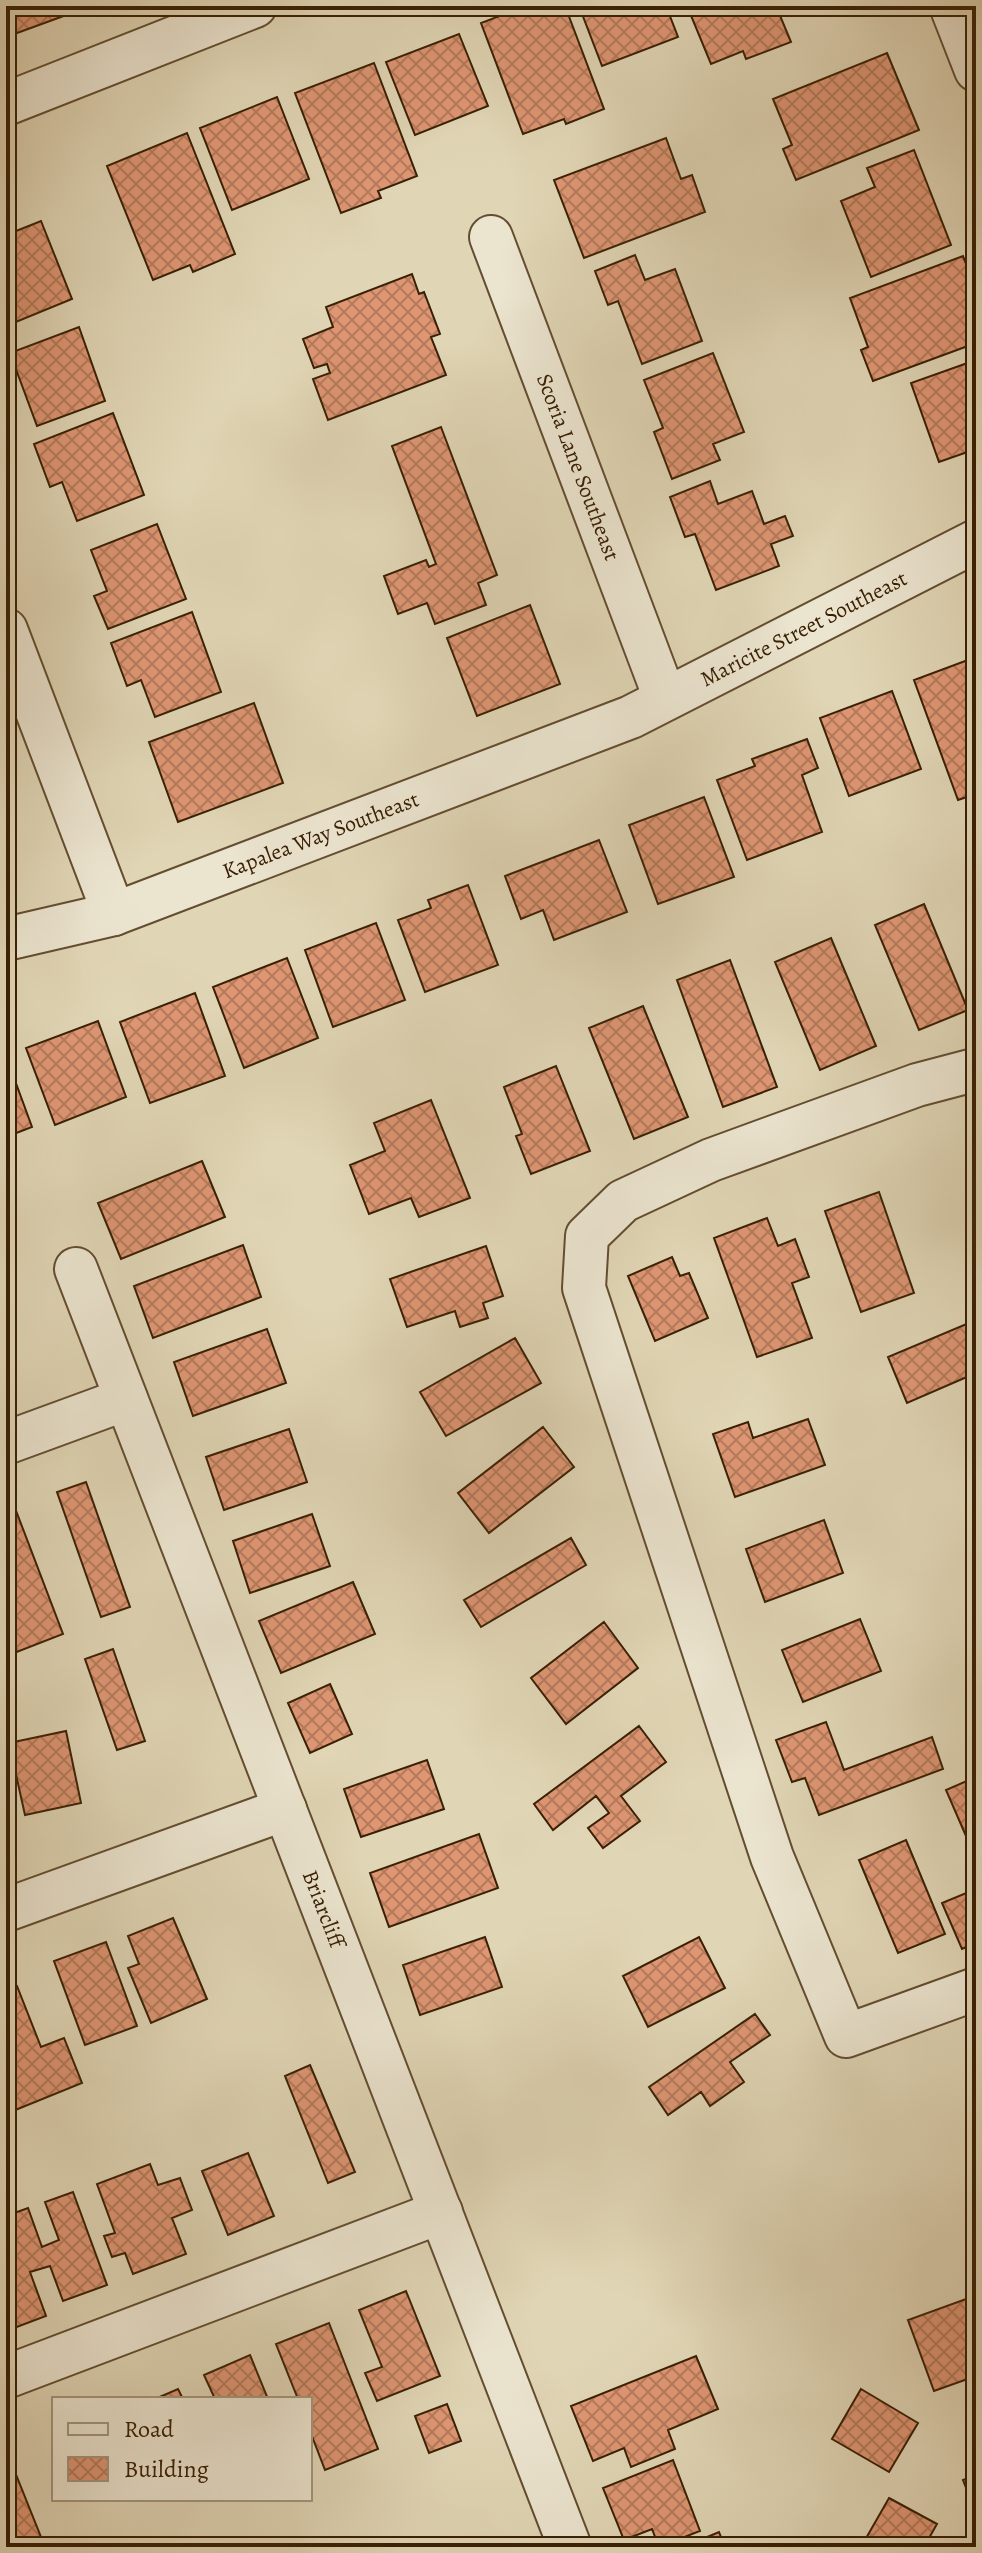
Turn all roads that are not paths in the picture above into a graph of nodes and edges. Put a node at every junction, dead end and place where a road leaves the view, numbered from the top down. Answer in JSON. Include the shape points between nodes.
{"nodes":[{"id":1,"x":255,"y":6,"type":"edge"},
{"id":2,"x":951,"y":6,"type":"edge"},
{"id":3,"x":976,"y":70,"type":"edge"},
{"id":4,"x":6,"y":104,"type":"edge"},
{"id":5,"x":491,"y":237,"type":"dead end"},
{"id":6,"x":976,"y":541,"type":"edge"},
{"id":7,"x":6,"y":630,"type":"edge"},
{"id":8,"x":648,"y":708,"type":"junction"},
{"id":9,"x":114,"y":914,"type":"junction"},
{"id":10,"x":6,"y":939,"type":"edge"},
{"id":11,"x":975,"y":1071,"type":"edge"},
{"id":12,"x":76,"y":1269,"type":"dead end"},
{"id":13,"x":126,"y":1399,"type":"junction"},
{"id":14,"x":6,"y":1443,"type":"edge"},
{"id":15,"x":285,"y":1809,"type":"junction"},
{"id":16,"x":6,"y":1910,"type":"edge"},
{"id":17,"x":976,"y":1989,"type":"edge"},
{"id":18,"x":441,"y":2212,"type":"junction"},
{"id":19,"x":6,"y":2377,"type":"edge"},
{"id":20,"x":570,"y":2547,"type":"edge"}],
"edges":[{"from":1,"to":4,"type":"street"},
{"from":2,"to":3,"type":"street"},
{"from":5,"to":8,"type":"street","name":"Scoria Lane Southeast"},
{"from":6,"to":8,"type":"street","name":"Maricite Street Southeast"},
{"from":7,"to":9,"type":"street"},
{"from":8,"to":9,"type":"street","name":"Kapalea Way Southeast"},
{"from":9,"to":10,"type":"street","name":"Kapalea Way Southeast"},
{"from":11,"to":17,"type":"street","via":[[917,1085],[726,1155],[623,1201],[587,1236],[584,1288],[772,1857],[846,2036]]},
{"from":12,"to":13,"type":"street","name":"Briarcliff"},
{"from":13,"to":14,"type":"street"},
{"from":13,"to":15,"type":"street","name":"Briarcliff"},
{"from":15,"to":16,"type":"street"},
{"from":15,"to":18,"type":"street","name":"Briarcliff"},
{"from":18,"to":19,"type":"street"},
{"from":18,"to":20,"type":"street","name":"Briarcliff"}]}
